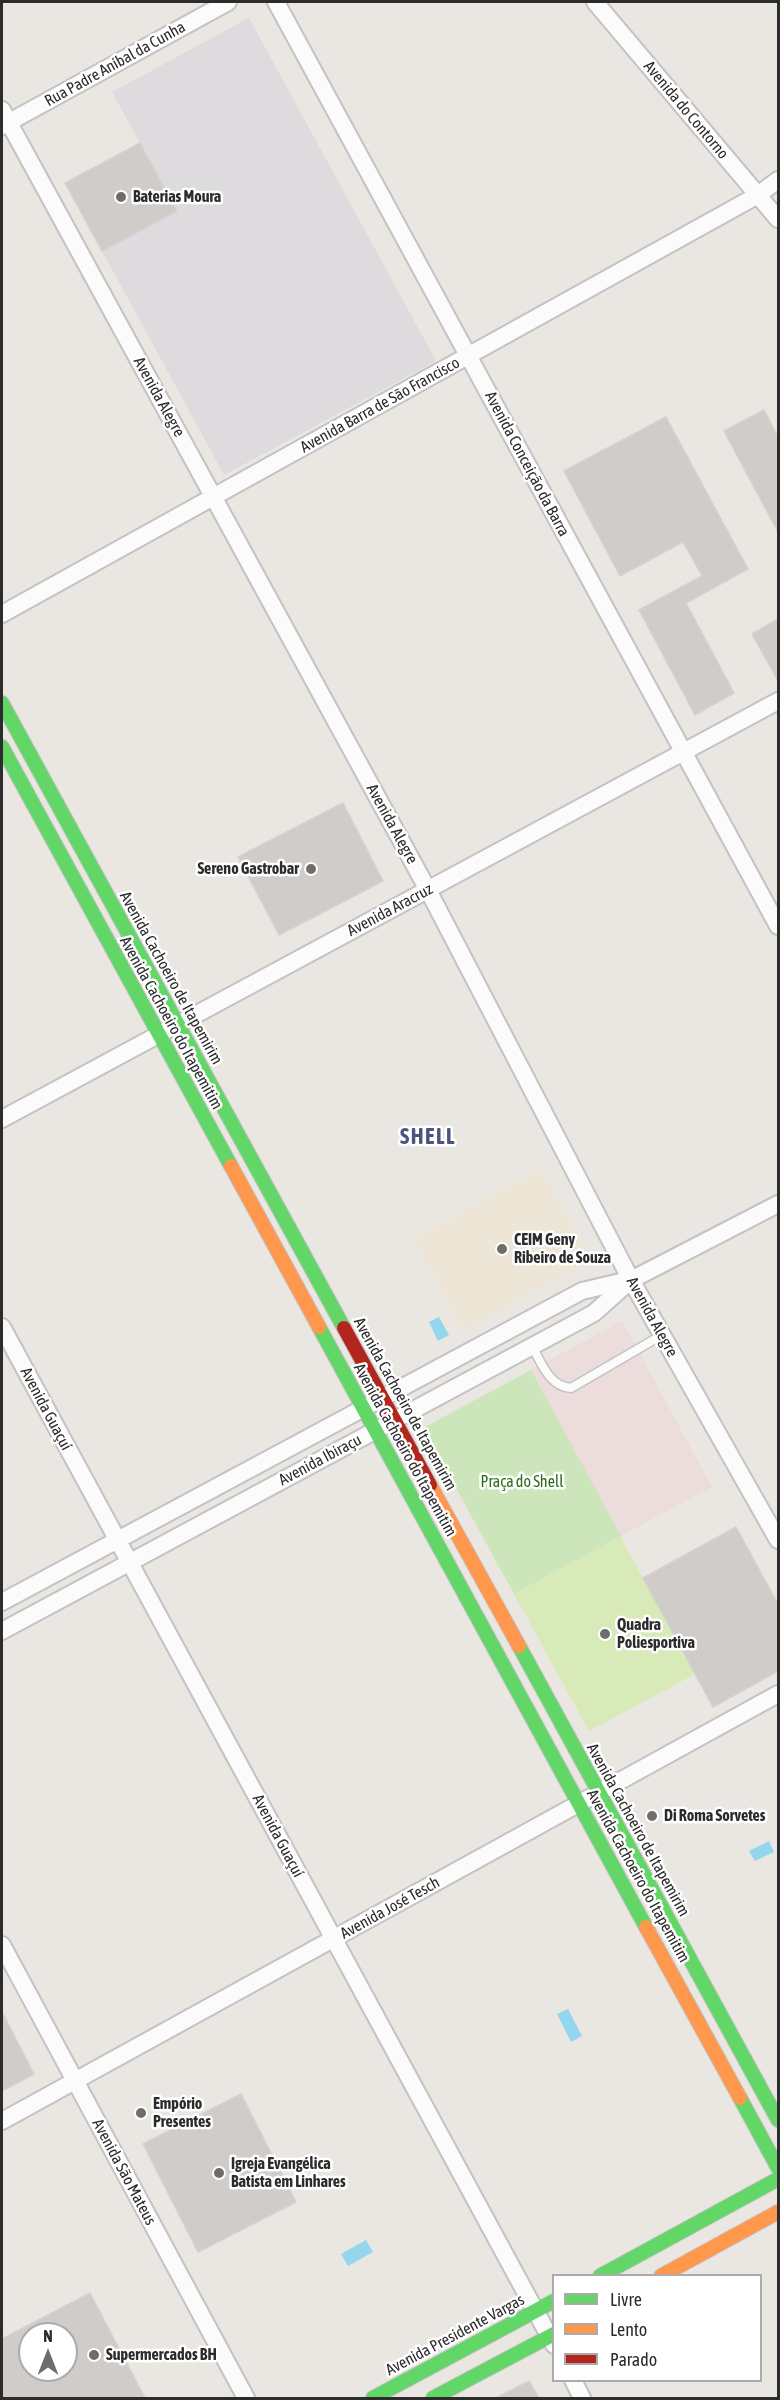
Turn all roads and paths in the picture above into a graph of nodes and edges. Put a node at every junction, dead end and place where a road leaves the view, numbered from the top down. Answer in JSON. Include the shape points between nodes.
{"nodes":[{"id":1,"x":228,"y":2,"type":"edge"},
{"id":2,"x":276,"y":2,"type":"edge"},
{"id":3,"x":595,"y":2,"type":"edge"},
{"id":4,"x":4,"y":120,"type":"edge"},
{"id":5,"x":778,"y":180,"type":"edge"},
{"id":6,"x":758,"y":195,"type":"junction"},
{"id":7,"x":778,"y":219,"type":"edge"},
{"id":8,"x":469,"y":356,"type":"junction"},
{"id":9,"x":214,"y":497,"type":"junction"},
{"id":10,"x":2,"y":614,"type":"edge"},
{"id":11,"x":778,"y":701,"type":"edge"},
{"id":12,"x":2,"y":703,"type":"edge"},
{"id":13,"x":2,"y":747,"type":"edge"},
{"id":14,"x":684,"y":752,"type":"junction"},
{"id":15,"x":428,"y":890,"type":"junction"},
{"id":16,"x":778,"y":926,"type":"edge"},
{"id":17,"x":178,"y":1024,"type":"junction"},
{"id":18,"x":159,"y":1034,"type":"junction"},
{"id":19,"x":2,"y":1119,"type":"edge"},
{"id":20,"x":778,"y":1204,"type":"edge"},
{"id":21,"x":631,"y":1280,"type":"junction"},
{"id":22,"x":2,"y":1327,"type":"edge"},
{"id":23,"x":662,"y":1335,"type":"junction"},
{"id":24,"x":532,"y":1346,"type":"junction"},
{"id":25,"x":382,"y":1398,"type":"junction"},
{"id":26,"x":363,"y":1408,"type":"junction"},
{"id":27,"x":395,"y":1420,"type":"junction"},
{"id":28,"x":375,"y":1431,"type":"junction"},
{"id":29,"x":117,"y":1540,"type":"junction"},
{"id":30,"x":778,"y":1540,"type":"edge"},
{"id":31,"x":129,"y":1562,"type":"junction"},
{"id":32,"x":2,"y":1602,"type":"edge"},
{"id":33,"x":2,"y":1631,"type":"edge"},
{"id":34,"x":778,"y":1694,"type":"edge"},
{"id":35,"x":599,"y":1793,"type":"junction"},
{"id":36,"x":579,"y":1804,"type":"junction"},
{"id":37,"x":333,"y":1939,"type":"junction"},
{"id":38,"x":2,"y":1945,"type":"edge"},
{"id":39,"x":75,"y":2081,"type":"junction"},
{"id":40,"x":778,"y":2120,"type":"edge"},
{"id":41,"x":2,"y":2121,"type":"edge"},
{"id":42,"x":778,"y":2168,"type":"edge"},
{"id":43,"x":778,"y":2179,"type":"edge"},
{"id":44,"x":778,"y":2212,"type":"edge"},
{"id":45,"x":604,"y":2274,"type":"edge"},
{"id":46,"x":665,"y":2274,"type":"edge"},
{"id":47,"x":552,"y":2302,"type":"edge"},
{"id":48,"x":535,"y":2311,"type":"junction"},
{"id":49,"x":552,"y":2338,"type":"edge"},
{"id":50,"x":574,"y":2382,"type":"edge"},
{"id":51,"x":246,"y":2398,"type":"edge"},
{"id":52,"x":373,"y":2398,"type":"edge"},
{"id":53,"x":433,"y":2398,"type":"edge"},
{"id":54,"x":582,"y":2398,"type":"edge"}],
"edges":[{"from":1,"to":4,"type":"street","name":"Rua Padre Aníbal da Cunha"},
{"from":2,"to":8,"type":"street","name":"Avenida Conceição da Barra"},
{"from":3,"to":6,"type":"street","name":"Avenida do Contorno"},
{"from":4,"to":9,"type":"street","name":"Avenida Alegre"},
{"from":5,"to":6,"type":"street","name":"Avenida Barra de São Francisco"},
{"from":6,"to":7,"type":"street","name":"Avenida do Contorno"},
{"from":6,"to":8,"type":"street","name":"Avenida Barra de São Francisco"},
{"from":8,"to":9,"type":"street","name":"Avenida Barra de São Francisco"},
{"from":8,"to":14,"type":"street","name":"Avenida Conceição da Barra"},
{"from":9,"to":10,"type":"street","name":"Avenida Barra de São Francisco"},
{"from":9,"to":15,"type":"street","name":"Avenida Alegre"},
{"from":11,"to":14,"type":"street","name":"Avenida Aracruz"},
{"from":12,"to":17,"type":"street","name":"Avenida Cachoeiro de Itapemirim"},
{"from":13,"to":18,"type":"street","name":"Avenida Cachoeiro do Itapemitim"},
{"from":14,"to":15,"type":"street","name":"Avenida Aracruz"},
{"from":14,"to":16,"type":"street","name":"Avenida Conceição da Barra"},
{"from":15,"to":17,"type":"street","name":"Avenida Aracruz"},
{"from":15,"to":21,"type":"street","name":"Avenida Alegre"},
{"from":17,"to":18,"type":"street","name":"Avenida Aracruz"},
{"from":17,"to":25,"type":"street","name":"Avenida Cachoeiro de Itapemirim"},
{"from":18,"to":19,"type":"street","name":"Avenida Aracruz"},
{"from":18,"to":26,"type":"street","name":"Avenida Cachoeiro do Itapemitim"},
{"from":20,"to":21,"type":"street","name":"Avenida Ibiraçu"},
{"from":21,"to":23,"type":"street","name":"Avenida Alegre"},
{"from":21,"to":24,"type":"street","name":"Avenida Ibiraçu","via":[[594,1313]]},
{"from":21,"to":25,"type":"street","name":"Avenida Ibiraçu","via":[[582,1291]]},
{"from":22,"to":29,"type":"street","name":"Avenida Guaçuí"},
{"from":23,"to":24,"type":"lane","via":[[572,1388],[560,1387],[552,1380]]},
{"from":23,"to":30,"type":"street","name":"Avenida Alegre"},
{"from":24,"to":27,"type":"street","name":"Avenida Ibiraçu"},
{"from":25,"to":26,"type":"street","name":"Avenida Ibiraçu"},
{"from":25,"to":27,"type":"street","name":"Avenida Cachoeiro de Itapemirim"},
{"from":26,"to":28,"type":"street","name":"Avenida Cachoeiro do Itapemitim"},
{"from":26,"to":29,"type":"street","name":"Avenida Ibiraçu"},
{"from":27,"to":28,"type":"street","name":"Avenida Ibiraçu"},
{"from":27,"to":35,"type":"street","name":"Avenida Cachoeiro de Itapemirim"},
{"from":28,"to":31,"type":"street","name":"Avenida Ibiraçu"},
{"from":28,"to":36,"type":"street","name":"Avenida Cachoeiro do Itapemitim"},
{"from":29,"to":31,"type":"street","name":"Avenida Guaçuí"},
{"from":29,"to":32,"type":"street","name":"Avenida Ibiraçu"},
{"from":31,"to":33,"type":"street","name":"Avenida Ibiraçu"},
{"from":31,"to":37,"type":"street","name":"Avenida Guaçuí"},
{"from":34,"to":35,"type":"street","name":"Avenida José Tesch"},
{"from":35,"to":36,"type":"street","name":"Avenida José Tesch"},
{"from":35,"to":40,"type":"street","name":"Avenida Cachoeiro de Itapemirim"},
{"from":36,"to":37,"type":"street","name":"Avenida José Tesch"},
{"from":36,"to":42,"type":"street","name":"Avenida Cachoeiro do Itapemitim"},
{"from":37,"to":39,"type":"street","name":"Avenida José Tesch"},
{"from":37,"to":48,"type":"street","name":"Avenida Guaçuí"},
{"from":38,"to":39,"type":"street","name":"Avenida São Mateus"},
{"from":39,"to":41,"type":"street","name":"Avenida José Tesch"},
{"from":39,"to":51,"type":"street","name":"Avenida São Mateus"},
{"from":43,"to":45,"type":"street"},
{"from":44,"to":46,"type":"street"},
{"from":47,"to":48,"type":"street","name":"Avenida Presidente Vargas"},
{"from":48,"to":49,"type":"street","name":"Avenida Guaçuí"},
{"from":48,"to":52,"type":"street","name":"Avenida Presidente Vargas"},
{"from":49,"to":53,"type":"street"},
{"from":50,"to":54,"type":"street"}]}
